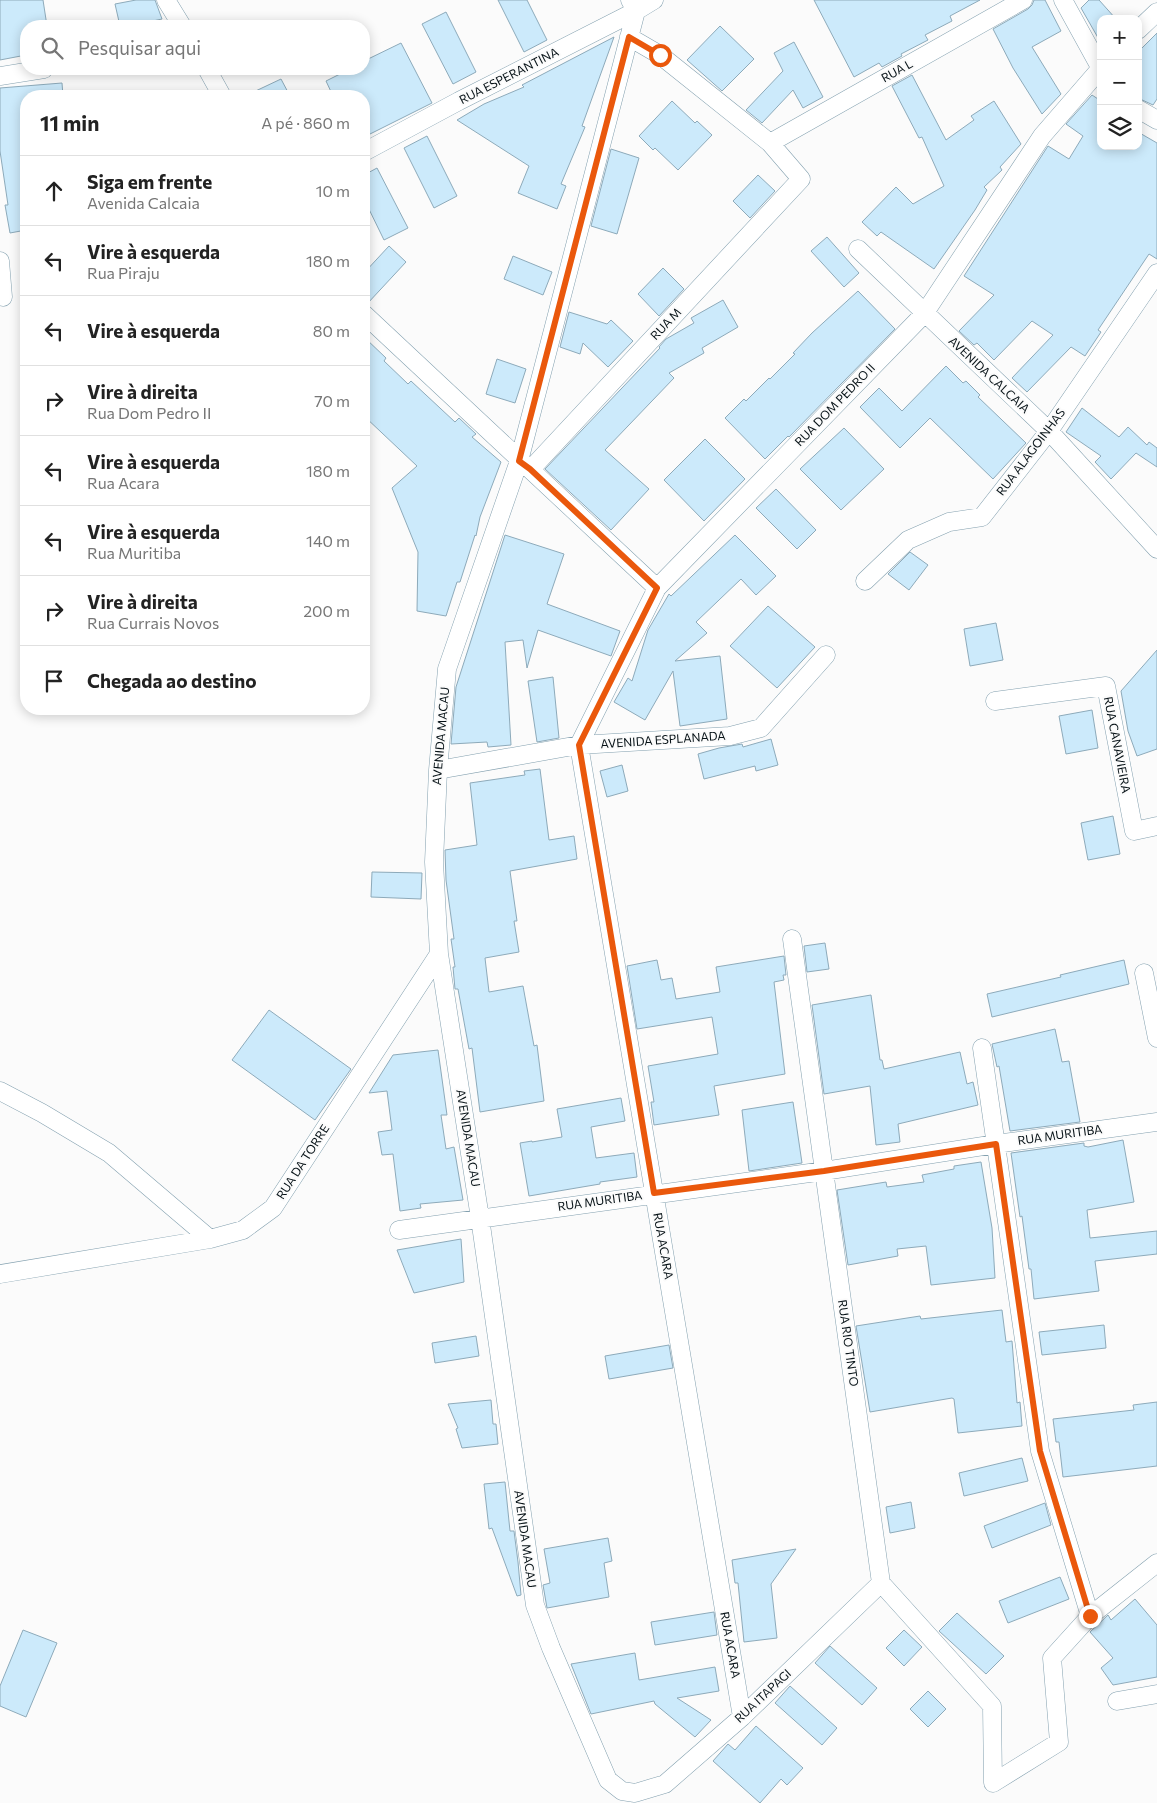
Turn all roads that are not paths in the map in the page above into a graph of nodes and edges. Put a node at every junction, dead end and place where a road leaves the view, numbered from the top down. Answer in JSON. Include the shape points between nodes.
{"nodes":[{"id":1,"x":166,"y":0,"type":"edge"},
{"id":2,"x":654,"y":0,"type":"edge"},
{"id":3,"x":1023,"y":0,"type":"edge"},
{"id":4,"x":1063,"y":0,"type":"edge"},
{"id":5,"x":633,"y":6,"type":"edge"},
{"id":6,"x":1157,"y":12,"type":"edge"},
{"id":7,"x":178,"y":20,"type":"edge"},
{"id":8,"x":1142,"y":26,"type":"edge"},
{"id":9,"x":629,"y":37,"type":"junction"},
{"id":10,"x":1097,"y":61,"type":"edge"},
{"id":11,"x":20,"y":73,"type":"edge"},
{"id":12,"x":1097,"y":73,"type":"edge"},
{"id":13,"x":210,"y":75,"type":"edge"},
{"id":14,"x":0,"y":76,"type":"edge"},
{"id":15,"x":219,"y":90,"type":"edge"},
{"id":16,"x":1142,"y":111,"type":"edge"},
{"id":17,"x":1157,"y":120,"type":"edge"},
{"id":18,"x":770,"y":143,"type":"junction"},
{"id":19,"x":370,"y":149,"type":"edge"},
{"id":20,"x":858,"y":249,"type":"dead end"},
{"id":21,"x":0,"y":261,"type":"edge"},
{"id":22,"x":1157,"y":272,"type":"edge"},
{"id":23,"x":3,"y":297,"type":"dead end"},
{"id":24,"x":924,"y":314,"type":"junction"},
{"id":25,"x":370,"y":320,"type":"edge"},
{"id":26,"x":1049,"y":431,"type":"junction"},
{"id":27,"x":525,"y":465,"type":"junction"},
{"id":28,"x":1157,"y":549,"type":"edge"},
{"id":29,"x":865,"y":581,"type":"dead end"},
{"id":30,"x":657,"y":588,"type":"junction"},
{"id":31,"x":826,"y":655,"type":"dead end"},
{"id":32,"x":995,"y":700,"type":"dead end"},
{"id":33,"x":579,"y":745,"type":"junction"},
{"id":34,"x":438,"y":770,"type":"junction"},
{"id":35,"x":1157,"y":826,"type":"edge"},
{"id":36,"x":792,"y":939,"type":"dead end"},
{"id":37,"x":439,"y":954,"type":"junction"},
{"id":38,"x":1144,"y":973,"type":"dead end"},
{"id":39,"x":1157,"y":1038,"type":"edge"},
{"id":40,"x":982,"y":1048,"type":"dead end"},
{"id":41,"x":0,"y":1092,"type":"edge"},
{"id":42,"x":1157,"y":1122,"type":"edge"},
{"id":43,"x":996,"y":1144,"type":"junction"},
{"id":44,"x":824,"y":1171,"type":"junction"},
{"id":45,"x":654,"y":1193,"type":"junction"},
{"id":46,"x":480,"y":1218,"type":"junction"},
{"id":47,"x":399,"y":1230,"type":"dead end"},
{"id":48,"x":210,"y":1239,"type":"junction"},
{"id":49,"x":0,"y":1274,"type":"edge"},
{"id":50,"x":1157,"y":1564,"type":"edge"},
{"id":51,"x":881,"y":1584,"type":"junction"},
{"id":52,"x":1090,"y":1616,"type":"junction"},
{"id":53,"x":1157,"y":1694,"type":"edge"},
{"id":54,"x":1117,"y":1701,"type":"dead end"},
{"id":55,"x":742,"y":1717,"type":"junction"},
{"id":56,"x":635,"y":1793,"type":"joint"}],
"edges":[{"from":1,"to":7,"type":"street"},
{"from":2,"to":5,"type":"street","name":"RUA ESPERANTINA"},
{"from":3,"to":18,"type":"street","name":"RUA L"},
{"from":4,"to":10,"type":"street"},
{"from":5,"to":9,"type":"street","name":"AVENIDA MACAU"},
{"from":5,"to":19,"type":"street","name":"RUA ESPERANTINA"},
{"from":6,"to":8,"type":"street"},
{"from":9,"to":18,"type":"street","via":[[660,55]]},
{"from":9,"to":27,"type":"street","name":"AVENIDA MACAU"},
{"from":11,"to":14,"type":"street"},
{"from":12,"to":24,"type":"street","name":"RUA DOM PEDRO II","via":[[1042,136]]},
{"from":13,"to":15,"type":"street"},
{"from":16,"to":17,"type":"street"},
{"from":18,"to":27,"type":"street","name":"RUA M","via":[[801,179]]},
{"from":20,"to":24,"type":"street","name":"AVENIDA CALCAIA"},
{"from":21,"to":23,"type":"street"},
{"from":22,"to":26,"type":"street","name":"RUA ALAGOINHAS"},
{"from":24,"to":26,"type":"street","name":"AVENIDA CALCAIA"},
{"from":24,"to":30,"type":"street","name":"RUA DOM PEDRO II"},
{"from":25,"to":27,"type":"street"},
{"from":26,"to":28,"type":"street","name":"AVENIDA CALCAIA"},
{"from":26,"to":29,"type":"street","name":"RUA ALAGOINHAS","via":[[982,518],[949,522],[908,540]]},
{"from":27,"to":30,"type":"street"},
{"from":27,"to":34,"type":"street","name":"AVENIDA MACAU","via":[[447,669]]},
{"from":30,"to":33,"type":"street","name":"RUA DOM PEDRO II"},
{"from":31,"to":33,"type":"street","name":"AVENIDA ESPLANADA","via":[[761,728],[730,736]]},
{"from":32,"to":35,"type":"street","name":"RUA CANAVIEIRA","via":[[1106,686],[1134,831]]},
{"from":33,"to":34,"type":"street","name":"AVENIDA ESPLANADA"},
{"from":33,"to":45,"type":"street","name":"RUA ACARA"},
{"from":34,"to":37,"type":"street","name":"AVENIDA MACAU","via":[[434,862]]},
{"from":36,"to":44,"type":"street","name":"RUA RIO TINTO"},
{"from":37,"to":46,"type":"street","name":"AVENIDA MACAU"},
{"from":37,"to":48,"type":"street","name":"RUA DA TORRE","via":[[273,1208],[243,1230]]},
{"from":38,"to":39,"type":"street"},
{"from":40,"to":43,"type":"street"},
{"from":41,"to":48,"type":"street","via":[[109,1153]]},
{"from":42,"to":43,"type":"street","name":"RUA MURITIBA"},
{"from":43,"to":44,"type":"street","name":"RUA MURITIBA"},
{"from":43,"to":52,"type":"street","via":[[1040,1451]]},
{"from":44,"to":45,"type":"street","name":"RUA MURITIBA"},
{"from":44,"to":51,"type":"street","name":"RUA RIO TINTO"},
{"from":45,"to":46,"type":"street","name":"RUA MURITIBA"},
{"from":45,"to":55,"type":"street","name":"RUA ACARA"},
{"from":46,"to":47,"type":"street","name":"RUA MURITIBA"},
{"from":46,"to":56,"type":"street","name":"AVENIDA MACAU","via":[[535,1605],[608,1780],[622,1791]]},
{"from":48,"to":49,"type":"street","name":"RUA DA TORRE"},
{"from":50,"to":52,"type":"street"},
{"from":51,"to":52,"type":"street","via":[[992,1706],[993,1782],[1059,1742],[1052,1658]]},
{"from":51,"to":55,"type":"street","name":"RUA ITAPAGI"},
{"from":53,"to":54,"type":"street"},
{"from":55,"to":56,"type":"street","name":"RUA ITAPAGI","via":[[665,1784]]}]}
